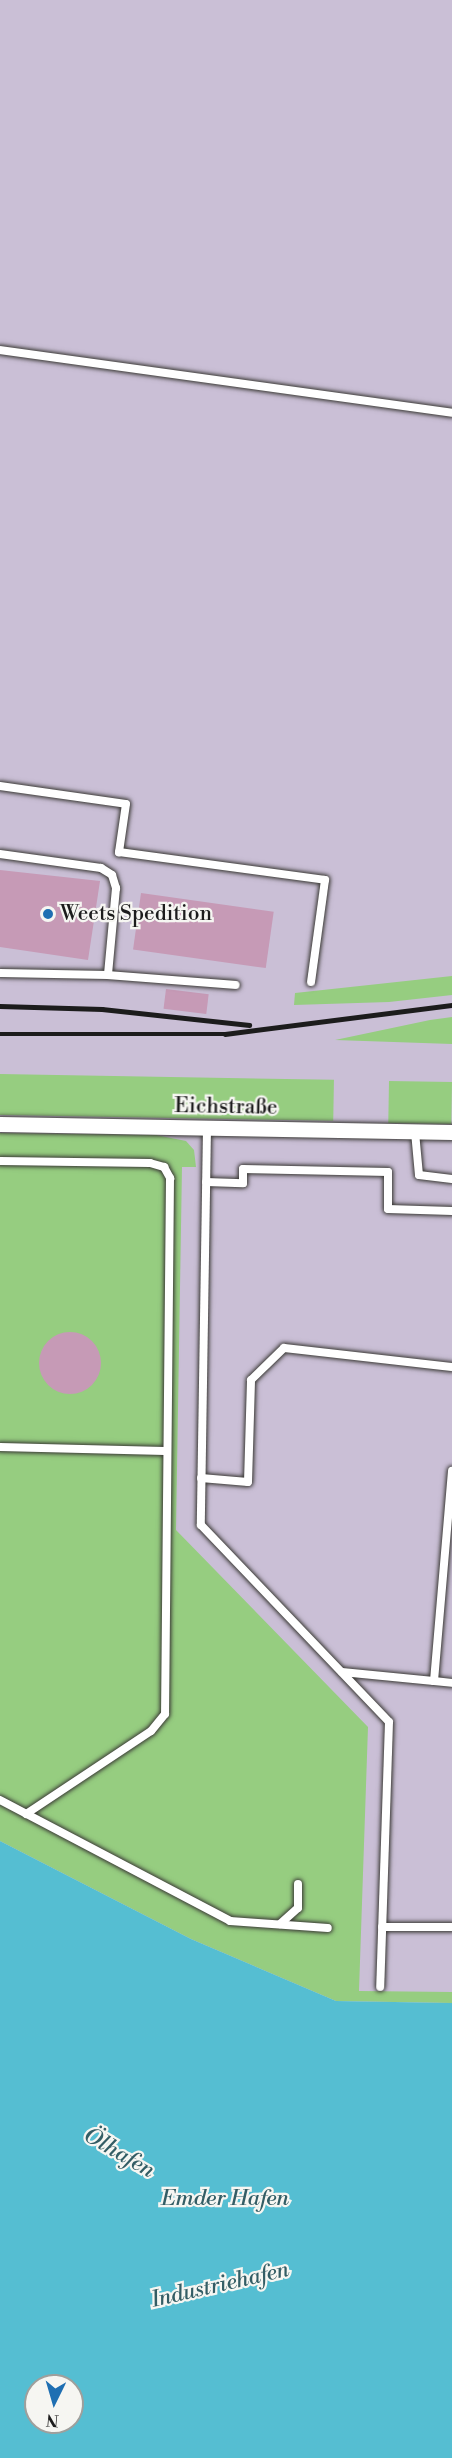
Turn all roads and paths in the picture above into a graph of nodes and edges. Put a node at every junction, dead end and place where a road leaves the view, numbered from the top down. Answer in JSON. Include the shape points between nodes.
{"nodes":[{"id":1,"x":0,"y":350,"type":"edge"},
{"id":2,"x":452,"y":413,"type":"edge"},
{"id":3,"x":0,"y":786,"type":"edge"},
{"id":4,"x":0,"y":854,"type":"edge"},
{"id":5,"x":0,"y":973,"type":"edge"},
{"id":6,"x":108,"y":975,"type":"junction"},
{"id":7,"x":311,"y":982,"type":"dead end"},
{"id":8,"x":236,"y":985,"type":"dead end"},
{"id":9,"x":0,"y":1124,"type":"edge"},
{"id":10,"x":207,"y":1128,"type":"junction"},
{"id":11,"x":415,"y":1132,"type":"junction"},
{"id":12,"x":452,"y":1132,"type":"edge"},
{"id":13,"x":0,"y":1161,"type":"edge"},
{"id":14,"x":452,"y":1179,"type":"edge"},
{"id":15,"x":206,"y":1182,"type":"junction"},
{"id":16,"x":452,"y":1211,"type":"edge"},
{"id":17,"x":452,"y":1367,"type":"edge"},
{"id":18,"x":0,"y":1447,"type":"edge"},
{"id":19,"x":165,"y":1451,"type":"junction"},
{"id":20,"x":452,"y":1471,"type":"edge"},
{"id":21,"x":201,"y":1478,"type":"junction"},
{"id":22,"x":342,"y":1672,"type":"junction"},
{"id":23,"x":434,"y":1681,"type":"junction"},
{"id":24,"x":452,"y":1683,"type":"edge"},
{"id":25,"x":0,"y":1800,"type":"edge"},
{"id":26,"x":26,"y":1814,"type":"junction"},
{"id":27,"x":298,"y":1884,"type":"dead end"},
{"id":28,"x":280,"y":1924,"type":"junction"},
{"id":29,"x":382,"y":1927,"type":"junction"},
{"id":30,"x":452,"y":1927,"type":"edge"},
{"id":31,"x":328,"y":1928,"type":"dead end"},
{"id":32,"x":380,"y":1987,"type":"dead end"}],
"edges":[{"from":1,"to":2,"type":"lane"},
{"from":3,"to":7,"type":"lane","via":[[126,804],[119,852],[326,880]]},
{"from":4,"to":6,"type":"lane","via":[[101,868],[112,875],[116,888]]},
{"from":5,"to":6,"type":"lane"},
{"from":6,"to":8,"type":"lane"},
{"from":9,"to":10,"type":"street","name":"Eichstraße"},
{"from":10,"to":11,"type":"street","name":"Eichstraße"},
{"from":10,"to":15,"type":"lane"},
{"from":11,"to":12,"type":"street","name":"Eichstraße"},
{"from":11,"to":14,"type":"lane","via":[[419,1175]]},
{"from":13,"to":19,"type":"lane","via":[[150,1163],[164,1167],[170,1178]]},
{"from":15,"to":16,"type":"lane","via":[[243,1183],[243,1169],[388,1173],[388,1209]]},
{"from":15,"to":21,"type":"lane"},
{"from":17,"to":21,"type":"lane","via":[[284,1348],[251,1380],[248,1482]]},
{"from":18,"to":19,"type":"lane"},
{"from":19,"to":26,"type":"lane","via":[[165,1713],[151,1731]]},
{"from":20,"to":23,"type":"lane"},
{"from":21,"to":22,"type":"lane","via":[[201,1524]]},
{"from":22,"to":23,"type":"lane"},
{"from":22,"to":29,"type":"lane","via":[[389,1722]]},
{"from":23,"to":24,"type":"lane"},
{"from":25,"to":26,"type":"lane"},
{"from":26,"to":28,"type":"lane","via":[[231,1921]]},
{"from":27,"to":28,"type":"lane","via":[[298,1908]]},
{"from":28,"to":31,"type":"lane"},
{"from":29,"to":30,"type":"lane"},
{"from":29,"to":32,"type":"lane"}]}
